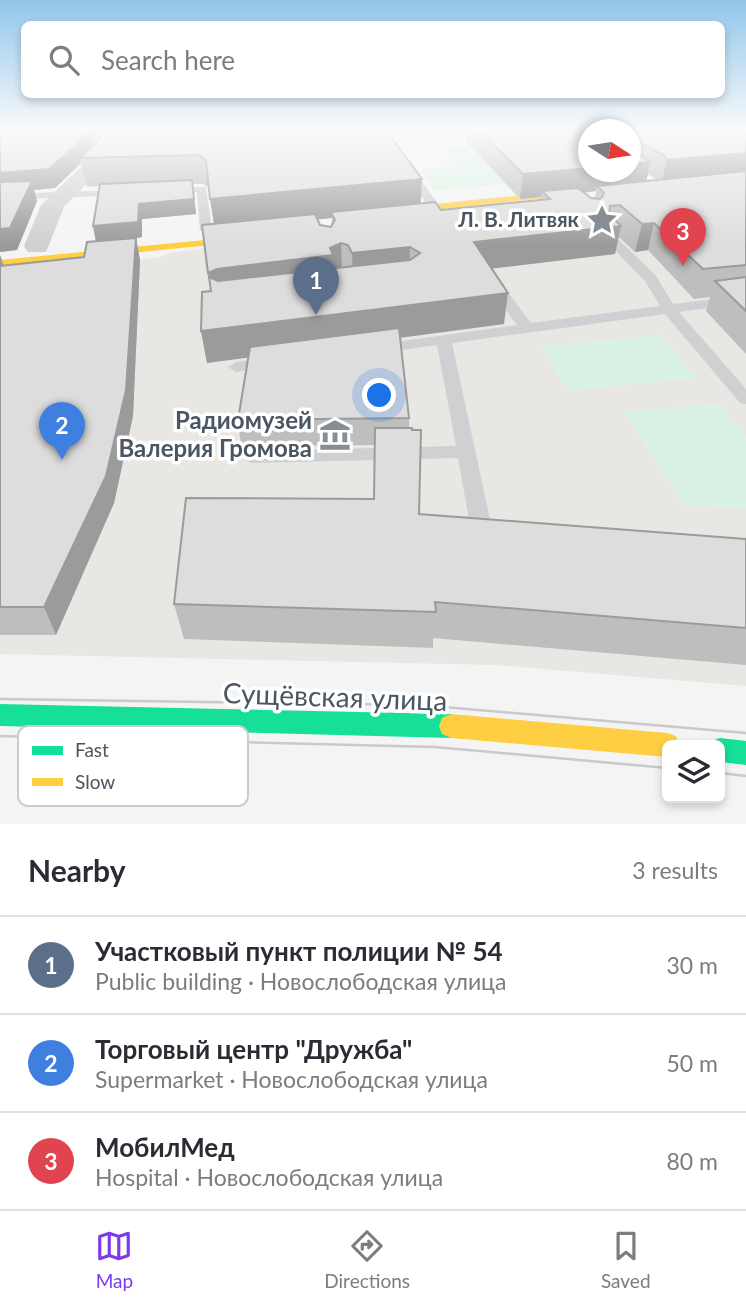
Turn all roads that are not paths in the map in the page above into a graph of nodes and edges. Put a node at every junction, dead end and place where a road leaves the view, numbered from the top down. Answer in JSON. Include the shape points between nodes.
{"nodes":[{"id":1,"x":92,"y":167,"type":"edge"},
{"id":2,"x":407,"y":167,"type":"edge"},
{"id":3,"x":161,"y":191,"type":"edge"},
{"id":4,"x":134,"y":192,"type":"edge"},
{"id":5,"x":0,"y":197,"type":"edge"},
{"id":6,"x":58,"y":199,"type":"junction"},
{"id":7,"x":434,"y":207,"type":"junction"},
{"id":8,"x":0,"y":209,"type":"edge"},
{"id":9,"x":206,"y":230,"type":"junction"},
{"id":10,"x":610,"y":238,"type":"edge"},
{"id":11,"x":37,"y":246,"type":"junction"},
{"id":12,"x":0,"y":250,"type":"edge"},
{"id":13,"x":0,"y":263,"type":"edge"},
{"id":14,"x":487,"y":275,"type":"edge"},
{"id":15,"x":746,"y":299,"type":"edge"},
{"id":16,"x":670,"y":310,"type":"junction"},
{"id":17,"x":528,"y":328,"type":"junction"},
{"id":18,"x":444,"y":340,"type":"junction"},
{"id":19,"x":361,"y":351,"type":"edge"},
{"id":20,"x":292,"y":360,"type":"edge"},
{"id":21,"x":236,"y":367,"type":"dead end"},
{"id":22,"x":746,"y":399,"type":"edge"},
{"id":23,"x":466,"y":452,"type":"junction"},
{"id":24,"x":251,"y":457,"type":"dead end"},
{"id":25,"x":510,"y":533,"type":"edge"},
{"id":26,"x":0,"y":715,"type":"edge"},
{"id":27,"x":662,"y":746,"type":"edge"},
{"id":28,"x":725,"y":750,"type":"edge"},
{"id":29,"x":746,"y":752,"type":"edge"}],
"edges":[{"from":1,"to":6,"type":"street"},
{"from":2,"to":7,"type":"lane"},
{"from":3,"to":9,"type":"lane","via":[[202,189]]},
{"from":4,"to":6,"type":"lane"},
{"from":5,"to":6,"type":"lane"},
{"from":6,"to":8,"type":"lane"},
{"from":6,"to":11,"type":"street"},
{"from":7,"to":7,"type":"main road","via":[[588,197],[371,220]]},
{"from":9,"to":11,"type":"main road"},
{"from":9,"to":13,"type":"main road","via":[[270,230]]},
{"from":10,"to":16,"type":"lane","via":[[651,279]]},
{"from":11,"to":12,"type":"main road"},
{"from":14,"to":17,"type":"lane"},
{"from":15,"to":16,"type":"lane"},
{"from":16,"to":17,"type":"lane"},
{"from":16,"to":22,"type":"lane"},
{"from":17,"to":18,"type":"lane"},
{"from":18,"to":19,"type":"lane"},
{"from":18,"to":23,"type":"lane"},
{"from":20,"to":21,"type":"lane"},
{"from":23,"to":24,"type":"lane"},
{"from":23,"to":25,"type":"lane","via":[[482,531]]},
{"from":26,"to":27,"type":"main road","name":"Сущёвская улица","via":[[424,724]]},
{"from":28,"to":29,"type":"main road"}]}
